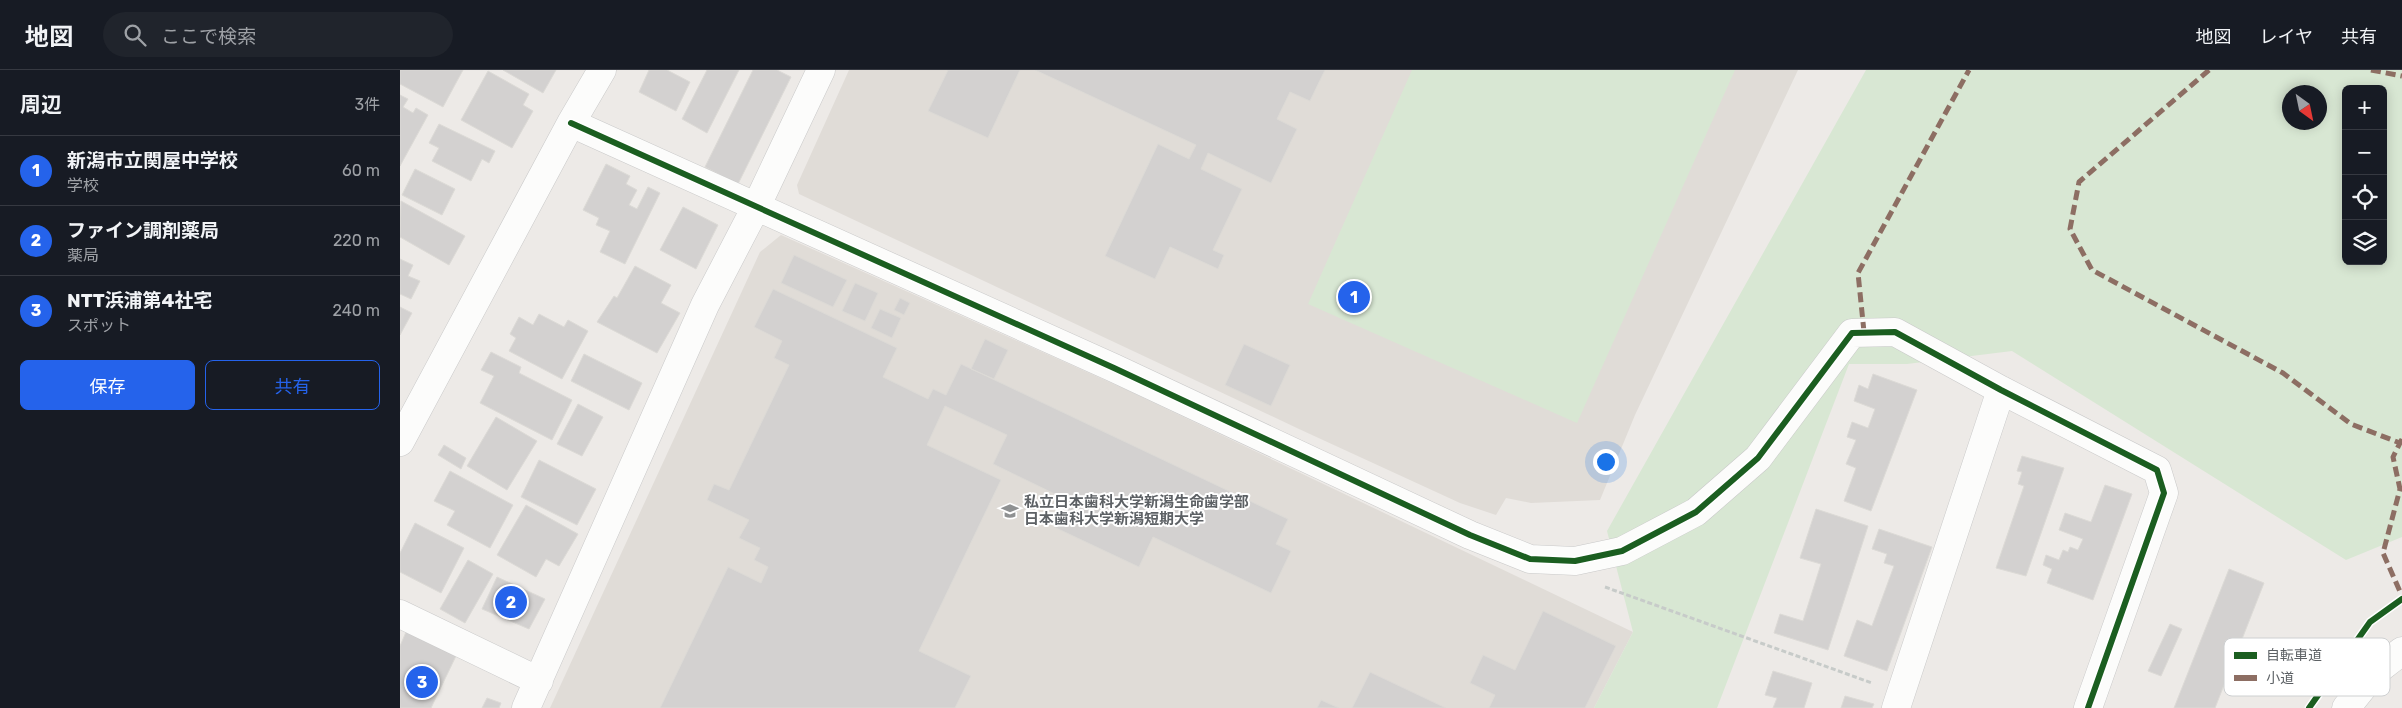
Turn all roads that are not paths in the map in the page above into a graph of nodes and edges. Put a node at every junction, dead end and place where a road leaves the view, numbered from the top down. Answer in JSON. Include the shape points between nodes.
{"nodes":[{"id":1,"x":602,"y":70,"type":"edge"},
{"id":2,"x":821,"y":70,"type":"edge"},
{"id":3,"x":572,"y":122,"type":"junction"},
{"id":4,"x":757,"y":205,"type":"junction"},
{"id":5,"x":2001,"y":390,"type":"junction"},
{"id":6,"x":410,"y":398,"type":"edge"},
{"id":7,"x":400,"y":442,"type":"edge"},
{"id":8,"x":400,"y":614,"type":"edge"},
{"id":9,"x":2402,"y":651,"type":"edge"},
{"id":10,"x":2390,"y":660,"type":"edge"},
{"id":11,"x":538,"y":681,"type":"junction"},
{"id":12,"x":2356,"y":696,"type":"edge"},
{"id":13,"x":1899,"y":701,"type":"edge"},
{"id":14,"x":526,"y":708,"type":"edge"},
{"id":15,"x":2088,"y":708,"type":"edge"},
{"id":16,"x":2346,"y":708,"type":"edge"}],
"edges":[{"from":1,"to":3,"type":"street"},
{"from":2,"to":4,"type":"street"},
{"from":3,"to":4,"type":"street"},
{"from":3,"to":6,"type":"street"},
{"from":4,"to":5,"type":"street","via":[[1530,560],[1575,561],[1622,551],[1696,512],[1758,458],[1852,333],[1895,332]]},
{"from":4,"to":11,"type":"street","via":[[705,305]]},
{"from":5,"to":13,"type":"street"},
{"from":5,"to":15,"type":"street","via":[[2157,470],[2164,493]]},
{"from":6,"to":7,"type":"street"},
{"from":8,"to":11,"type":"street"},
{"from":9,"to":10,"type":"street"},
{"from":11,"to":14,"type":"street"},
{"from":12,"to":16,"type":"street"}]}
